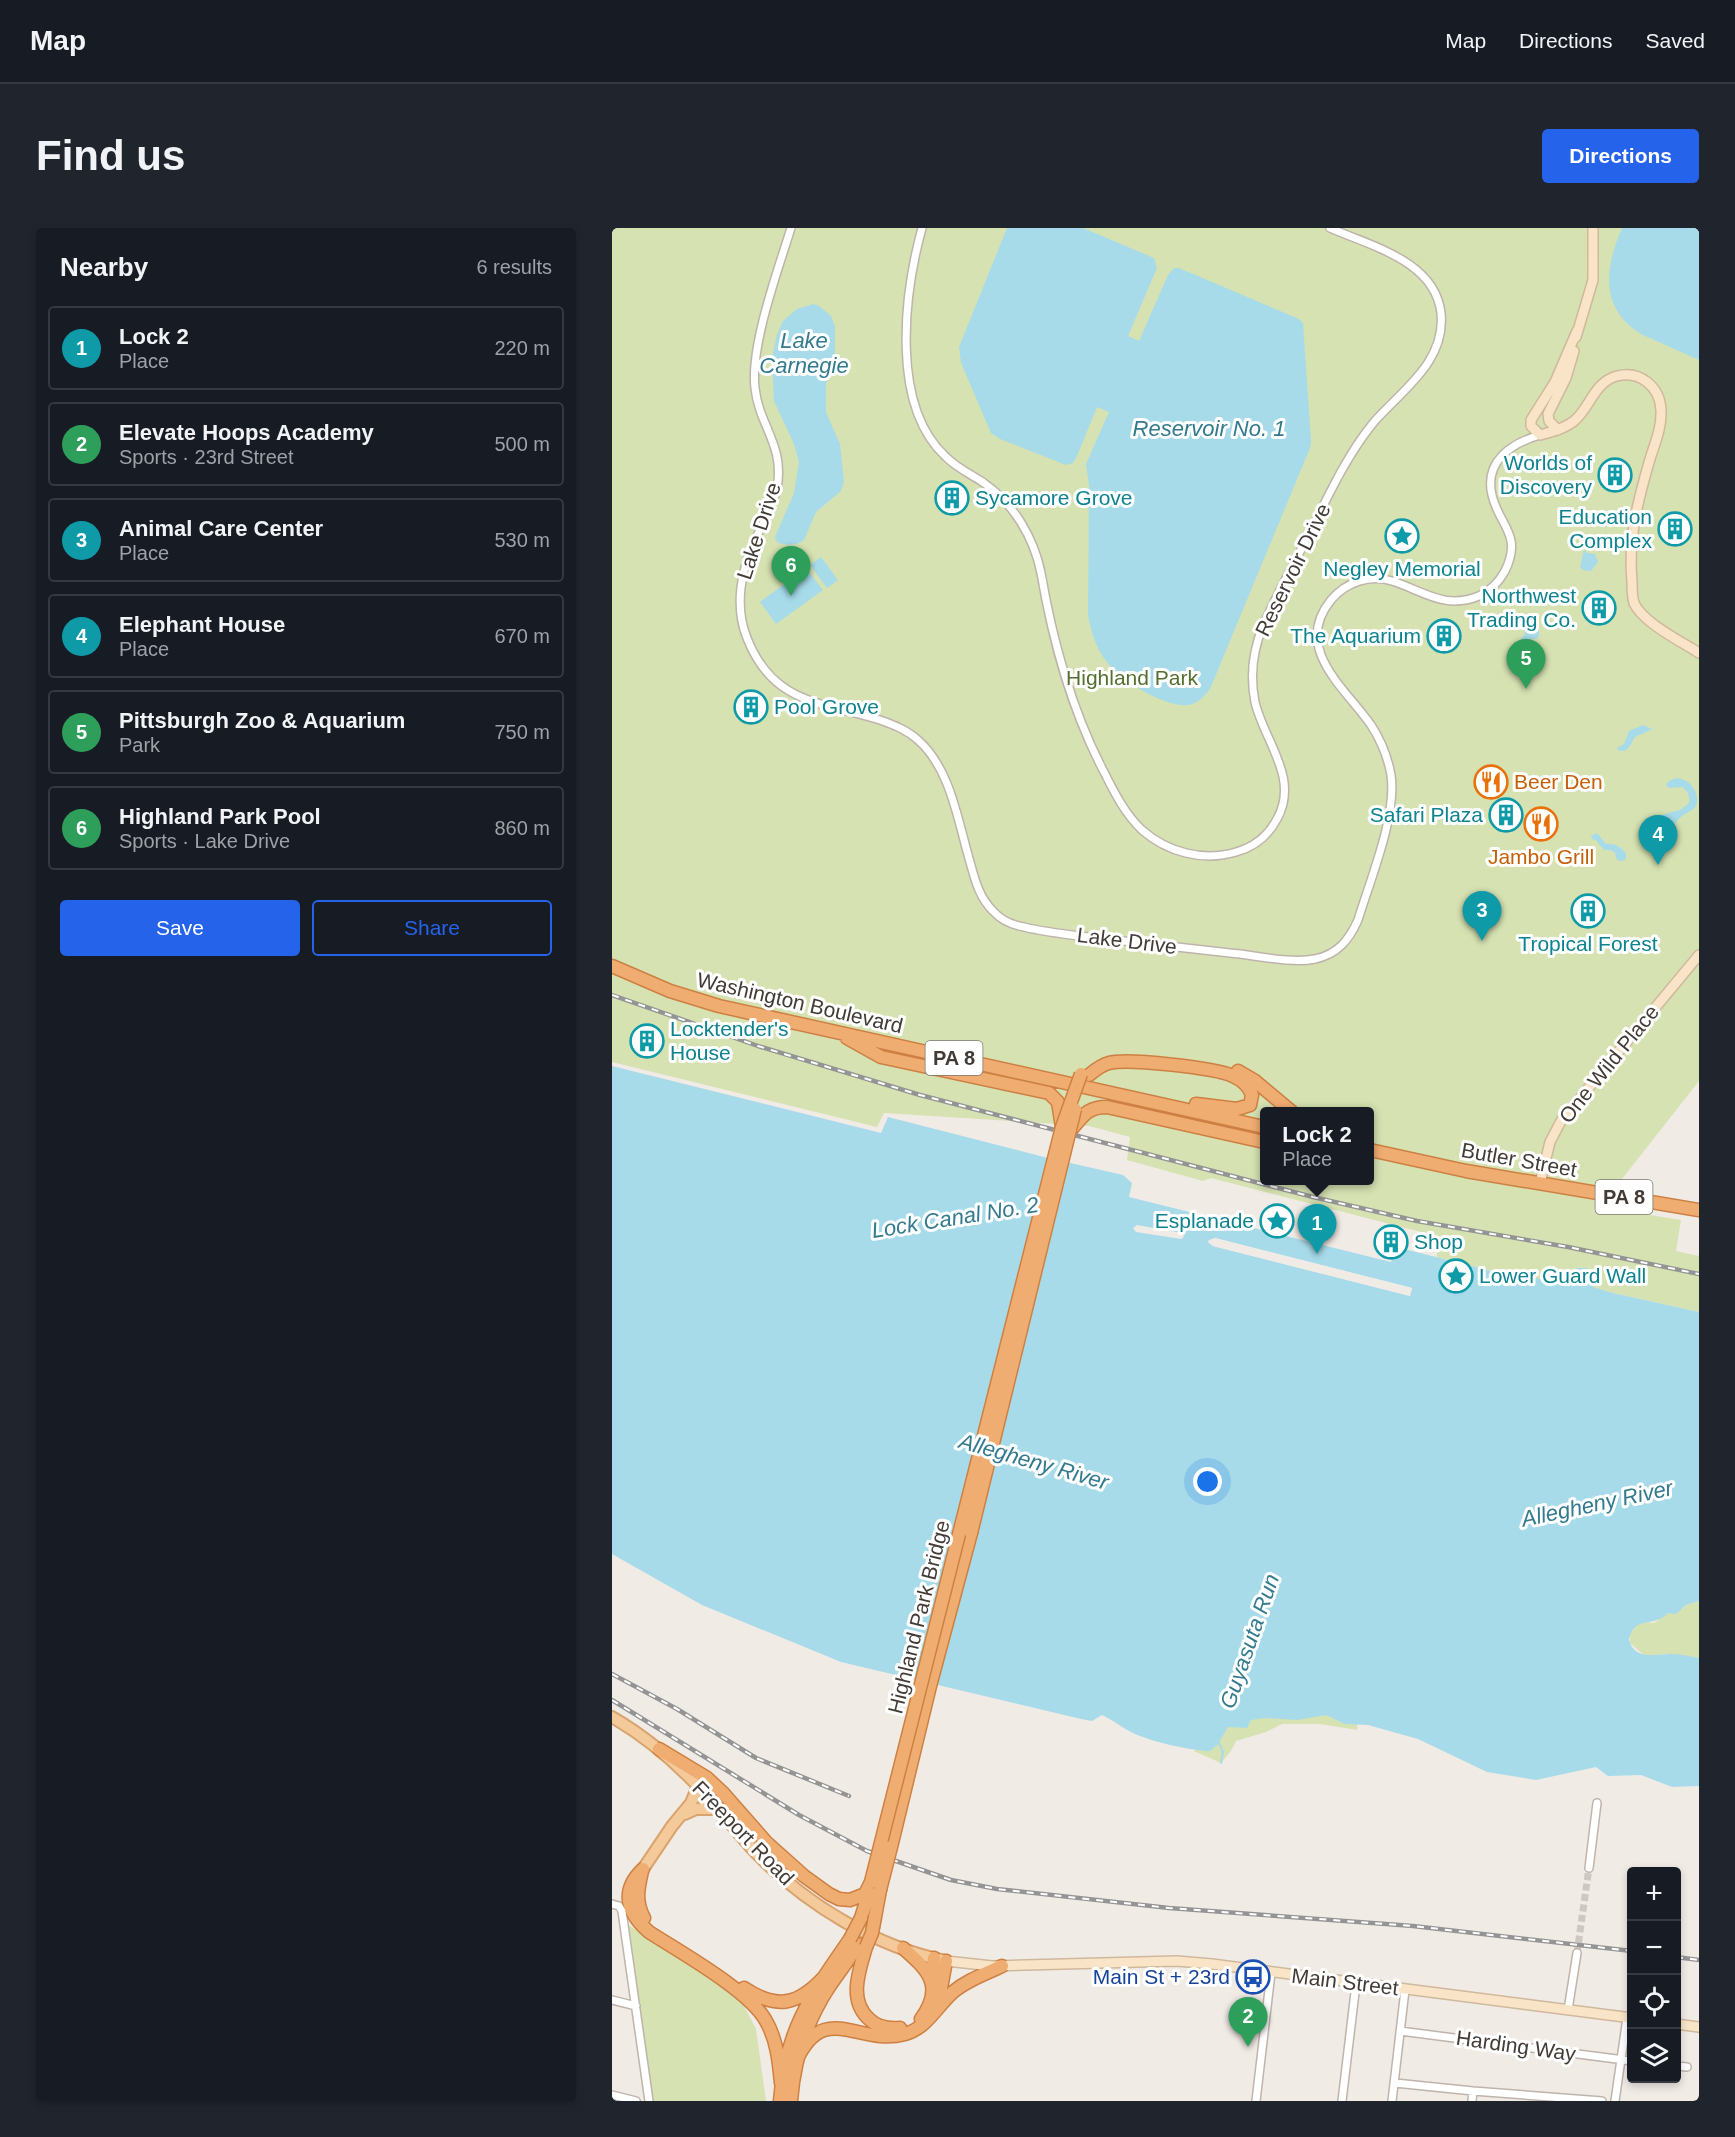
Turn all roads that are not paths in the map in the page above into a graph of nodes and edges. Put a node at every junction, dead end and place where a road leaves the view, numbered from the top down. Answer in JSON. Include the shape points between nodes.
{"nodes":[{"id":1,"x":790,"y":228,"type":"edge"},
{"id":2,"x":922,"y":228,"type":"edge"},
{"id":3,"x":1330,"y":228,"type":"edge"},
{"id":4,"x":1593,"y":228,"type":"edge"},
{"id":5,"x":1577,"y":332,"type":"junction"},
{"id":6,"x":1558,"y":430,"type":"junction"},
{"id":7,"x":1540,"y":435,"type":"junction"},
{"id":8,"x":1699,"y":653,"type":"edge"},
{"id":9,"x":1699,"y":955,"type":"edge"},
{"id":10,"x":612,"y":966,"type":"edge"},
{"id":11,"x":830,"y":1030,"type":"junction"},
{"id":12,"x":1083,"y":1078,"type":"junction"},
{"id":13,"x":1286,"y":1107,"type":"edge"},
{"id":14,"x":1260,"y":1126,"type":"edge"},
{"id":15,"x":1066,"y":1129,"type":"junction"},
{"id":16,"x":1260,"y":1141,"type":"edge"},
{"id":17,"x":1374,"y":1151,"type":"edge"},
{"id":18,"x":1540,"y":1183,"type":"junction"},
{"id":19,"x":1699,"y":1210,"type":"edge"},
{"id":20,"x":612,"y":1717,"type":"edge"},
{"id":21,"x":659,"y":1749,"type":"junction"},
{"id":22,"x":698,"y":1786,"type":"junction"},
{"id":23,"x":1597,"y":1803,"type":"dead end"},
{"id":24,"x":718,"y":1809,"type":"junction"},
{"id":25,"x":682,"y":1816,"type":"junction"},
{"id":26,"x":672,"y":1826,"type":"junction"},
{"id":27,"x":1589,"y":1868,"type":"tunnel mouth"},
{"id":28,"x":643,"y":1869,"type":"junction"},
{"id":29,"x":876,"y":1886,"type":"junction"},
{"id":30,"x":616,"y":1905,"type":"edge"},
{"id":31,"x":858,"y":1944,"type":"junction"},
{"id":32,"x":903,"y":1948,"type":"junction"},
{"id":33,"x":1577,"y":1953,"type":"tunnel mouth"},
{"id":34,"x":940,"y":1960,"type":"junction"},
{"id":35,"x":1057,"y":1965,"type":"joint"},
{"id":36,"x":1007,"y":1966,"type":"junction"},
{"id":37,"x":1271,"y":1972,"type":"junction"},
{"id":38,"x":824,"y":1977,"type":"junction"},
{"id":39,"x":932,"y":1980,"type":"junction"},
{"id":40,"x":1356,"y":1984,"type":"junction"},
{"id":41,"x":1405,"y":1990,"type":"junction"},
{"id":42,"x":612,"y":2000,"type":"edge"},
{"id":43,"x":636,"y":2006,"type":"junction"},
{"id":44,"x":1568,"y":2010,"type":"junction"},
{"id":45,"x":936,"y":2012,"type":"junction"},
{"id":46,"x":1627,"y":2018,"type":"edge"},
{"id":47,"x":1681,"y":2024,"type":"edge"},
{"id":48,"x":1699,"y":2026,"type":"edge"},
{"id":49,"x":1627,"y":2028,"type":"edge"},
{"id":50,"x":1400,"y":2031,"type":"junction"},
{"id":51,"x":1621,"y":2060,"type":"junction"},
{"id":52,"x":796,"y":2061,"type":"junction"},
{"id":53,"x":1627,"y":2061,"type":"edge"},
{"id":54,"x":1681,"y":2066,"type":"edge"},
{"id":55,"x":1687,"y":2067,"type":"dead end"},
{"id":56,"x":781,"y":2083,"type":"junction"},
{"id":57,"x":1395,"y":2083,"type":"junction"},
{"id":58,"x":1473,"y":2091,"type":"junction"},
{"id":59,"x":612,"y":2095,"type":"edge"},
{"id":60,"x":636,"y":2101,"type":"edge"},
{"id":61,"x":649,"y":2101,"type":"edge"},
{"id":62,"x":780,"y":2101,"type":"edge"},
{"id":63,"x":791,"y":2101,"type":"edge"},
{"id":64,"x":1256,"y":2101,"type":"edge"},
{"id":65,"x":1342,"y":2101,"type":"edge"},
{"id":66,"x":1392,"y":2101,"type":"edge"},
{"id":67,"x":1472,"y":2101,"type":"edge"},
{"id":68,"x":1602,"y":2101,"type":"edge"},
{"id":69,"x":1615,"y":2101,"type":"edge"}],
"edges":[{"from":1,"to":7,"type":"street","name":"Lake Drive","via":[[755,369],[757,400],[775,444],[778,473],[771,507],[754,541],[741,586],[740,612],[746,637],[770,674],[792,692],[817,704],[895,726],[924,746],[948,788],[982,898],[1001,918],[1026,928],[1288,959],[1313,960],[1340,948],[1352,932],[1362,905],[1388,823],[1392,787],[1376,734],[1324,664],[1317,642],[1321,615],[1337,593],[1368,579],[1391,581],[1432,598],[1455,601],[1473,598],[1492,587],[1505,570],[1511,547],[1508,529],[1492,495],[1492,475],[1508,450]]},
{"from":2,"to":3,"type":"street","name":"Reservoir Drive","via":[[908,314],[908,371],[913,401],[926,434],[943,455],[1008,504],[1030,538],[1072,701],[1122,806],[1138,826],[1162,844],[1183,853],[1211,856],[1235,853],[1253,845],[1269,832],[1281,812],[1283,772],[1260,720],[1252,677],[1258,639],[1349,458],[1376,420],[1425,368],[1439,338],[1440,309],[1424,276],[1388,253]]},
{"from":4,"to":5,"type":"main road","via":[[1593,280]]},
{"from":5,"to":6,"type":"main road","via":[[1566,378],[1548,414]]},
{"from":5,"to":7,"type":"main road","via":[[1555,382],[1531,420],[1531,426]]},
{"from":6,"to":7,"type":"main road"},
{"from":6,"to":8,"type":"main road","via":[[1573,422],[1596,391],[1614,377],[1637,376],[1658,395],[1660,424],[1636,507],[1631,544],[1634,603],[1646,618]]},
{"from":9,"to":18,"type":"main road","name":"One Wild Place","via":[[1561,1121],[1550,1142]]},
{"from":10,"to":11,"type":"highway","name":"Washington Boulevard","number":"PA 8","via":[[702,1001]]},
{"from":11,"to":12,"type":"highway","name":"Washington Boulevard","number":"PA 8"},
{"from":11,"to":15,"type":"highway","via":[[881,1057],[1049,1093],[1058,1102]]},
{"from":12,"to":12,"type":"highway","via":[[1099,1067],[1119,1062],[1212,1070],[1244,1083],[1253,1100],[1247,1107],[1233,1109]]},
{"from":12,"to":13,"type":"highway","via":[[1094,1062],[1118,1054],[1214,1063],[1243,1073]]},
{"from":12,"to":14,"type":"highway","name":"Washington Boulevard","number":"PA 8"},
{"from":12,"to":15,"type":"highway","name":"Highland Park Bridge","bridge":true},
{"from":15,"to":16,"type":"highway","via":[[1091,1109],[1107,1107]]},
{"from":15,"to":29,"type":"highway","name":"Highland Park Bridge","bridge":true,"via":[[971,1533]]},
{"from":17,"to":18,"type":"highway","name":"Butler Street","number":"PA 8"},
{"from":18,"to":19,"type":"highway","name":"Butler Street","number":"PA 8"},
{"from":20,"to":21,"type":"main road","name":"Freeport Road"},
{"from":21,"to":22,"type":"main road","name":"Freeport Road"},
{"from":21,"to":29,"type":"highway","via":[[707,1778],[766,1842],[829,1894],[850,1900]]},
{"from":22,"to":24,"type":"main road","name":"Freeport Road"},
{"from":22,"to":25,"type":"main road"},
{"from":22,"to":26,"type":"main road","via":[[687,1797]]},
{"from":23,"to":27,"type":"street"},
{"from":24,"to":25,"type":"main road","via":[[696,1809]]},
{"from":24,"to":32,"type":"main road","name":"Freeport Road","via":[[757,1854],[798,1890],[861,1930]]},
{"from":25,"to":26,"type":"main road"},
{"from":26,"to":28,"type":"main road"},
{"from":28,"to":38,"type":"highway","via":[[637,1898],[644,1918],[753,1994],[771,2001],[791,2001],[802,1997]]},
{"from":28,"to":56,"type":"highway","via":[[630,1885],[633,1914],[650,1932],[756,2006],[774,2037]]},
{"from":29,"to":31,"type":"highway","name":"Highland Park Bridge","bridge":true,"via":[[861,1918]]},
{"from":29,"to":31,"type":"highway","name":"Highland Park Bridge","bridge":true,"via":[[876,1914]]},
{"from":30,"to":43,"type":"street","via":[[623,1920]]},
{"from":31,"to":38,"type":"highway","name":"Highland Park Bridge"},
{"from":31,"to":39,"type":"highway","via":[[856,1992],[863,2013],[872,2022],[896,2029],[921,2019],[931,2001]]},
{"from":31,"to":52,"type":"highway","name":"Highland Park Bridge","via":[[812,2017]]},
{"from":32,"to":34,"type":"main road","name":"Freeport Road"},
{"from":32,"to":39,"type":"highway","via":[[927,1970]]},
{"from":33,"to":44,"type":"street"},
{"from":34,"to":36,"type":"main road","name":"Freeport Road"},
{"from":34,"to":39,"type":"highway"},
{"from":34,"to":45,"type":"highway"},
{"from":35,"to":36,"type":"main road","name":"Freeport Road"},
{"from":35,"to":37,"type":"main road","name":"Main Street","via":[[1177,1962]]},
{"from":36,"to":45,"type":"highway","via":[[964,1984]]},
{"from":37,"to":40,"type":"main road","name":"Main Street"},
{"from":37,"to":64,"type":"street"},
{"from":38,"to":56,"type":"highway","name":"Highland Park Bridge","via":[[790,2038]]},
{"from":40,"to":41,"type":"main road","name":"Main Street"},
{"from":40,"to":65,"type":"street"},
{"from":41,"to":44,"type":"main road","name":"Main Street"},
{"from":41,"to":50,"type":"street"},
{"from":42,"to":43,"type":"street"},
{"from":43,"to":61,"type":"street"},
{"from":44,"to":46,"type":"main road","name":"Main Street"},
{"from":45,"to":52,"type":"highway","via":[[917,2029],[897,2036],[824,2029],[809,2039]]},
{"from":47,"to":48,"type":"main road"},
{"from":49,"to":51,"type":"street"},
{"from":50,"to":51,"type":"street","name":"Harding Way"},
{"from":50,"to":57,"type":"street"},
{"from":51,"to":53,"type":"street","name":"Harding Way"},
{"from":51,"to":69,"type":"street"},
{"from":52,"to":63,"type":"highway","name":"Highland Park Bridge"},
{"from":54,"to":55,"type":"street"},
{"from":56,"to":62,"type":"highway","name":"Highland Park Bridge"},
{"from":57,"to":58,"type":"street"},
{"from":57,"to":66,"type":"street"},
{"from":58,"to":67,"type":"street"},
{"from":58,"to":68,"type":"street"},
{"from":59,"to":60,"type":"street"}]}
